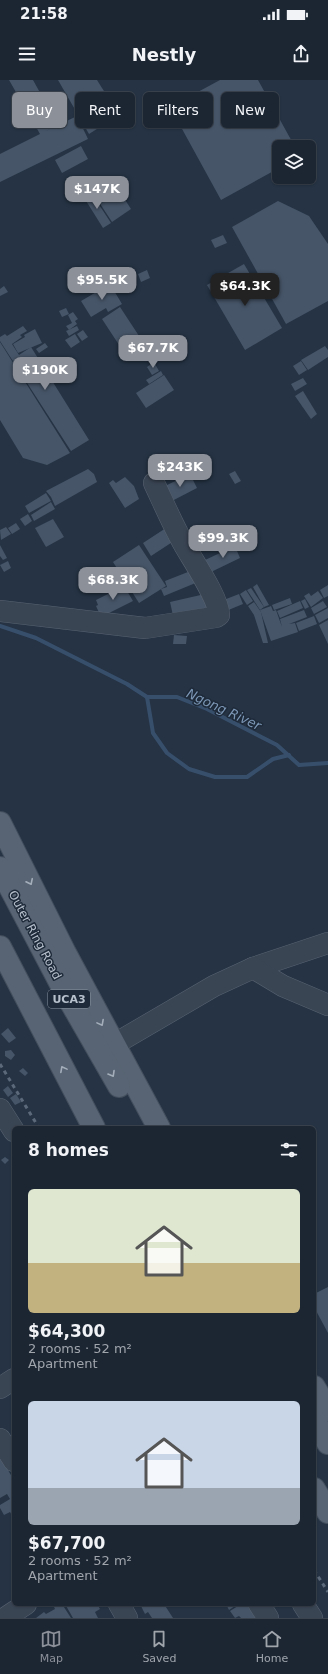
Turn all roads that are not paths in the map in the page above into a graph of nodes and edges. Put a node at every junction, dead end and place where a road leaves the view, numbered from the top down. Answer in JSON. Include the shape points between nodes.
{"nodes":[{"id":1,"x":154,"y":483,"type":"dead end"},
{"id":2,"x":0,"y":611,"type":"edge"},
{"id":3,"x":0,"y":823,"type":"edge"},
{"id":4,"x":12,"y":847,"type":"junction"},
{"id":5,"x":3,"y":873,"type":"edge"},
{"id":6,"x":328,"y":944,"type":"edge"},
{"id":7,"x":0,"y":947,"type":"edge"},
{"id":8,"x":253,"y":968,"type":"junction"},
{"id":9,"x":328,"y":1005,"type":"edge"},
{"id":10,"x":113,"y":1045,"type":"junction"},
{"id":11,"x":0,"y":1109,"type":"edge"},
{"id":12,"x":93,"y":1126,"type":"edge"},
{"id":13,"x":141,"y":1126,"type":"edge"},
{"id":14,"x":158,"y":1126,"type":"edge"},
{"id":15,"x":12,"y":1129,"type":"edge"},
{"id":16,"x":12,"y":1380,"type":"edge"},
{"id":17,"x":0,"y":1388,"type":"edge"},
{"id":18,"x":316,"y":1390,"type":"edge"},
{"id":19,"x":328,"y":1410,"type":"edge"},
{"id":20,"x":316,"y":1423,"type":"edge"},
{"id":21,"x":0,"y":1438,"type":"edge"},
{"id":22,"x":328,"y":1444,"type":"edge"},
{"id":23,"x":12,"y":1458,"type":"edge"},
{"id":24,"x":316,"y":1492,"type":"edge"},
{"id":25,"x":328,"y":1512,"type":"edge"},
{"id":26,"x":23,"y":1606,"type":"edge"},
{"id":27,"x":120,"y":1606,"type":"edge"},
{"id":28,"x":260,"y":1606,"type":"edge"},
{"id":29,"x":304,"y":1606,"type":"edge"},
{"id":30,"x":5,"y":1618,"type":"edge"},
{"id":31,"x":127,"y":1618,"type":"edge"},
{"id":32,"x":268,"y":1618,"type":"edge"},
{"id":33,"x":312,"y":1618,"type":"edge"}],
"edges":[{"from":1,"to":2,"type":"street","via":[[181,540],[212,595],[219,615],[145,628]]},
{"from":3,"to":4,"type":"main road","number":"UCA3"},
{"from":4,"to":5,"type":"main road"},
{"from":4,"to":10,"type":"main road","number":"UCA3","one_way":true},
{"from":5,"to":13,"type":"main road","name":"Outer Ring Road","number":"UCA3","one_way":true,"via":[[65,992]]},
{"from":6,"to":8,"type":"street"},
{"from":12,"to":7,"type":"main road","number":"UCA3","one_way":true},
{"from":8,"to":9,"type":"street","via":[[283,986]]},
{"from":8,"to":10,"type":"street","via":[[214,986]]},
{"from":10,"to":14,"type":"main road","number":"UCA3"},
{"from":11,"to":15,"type":"street"},
{"from":16,"to":17,"type":"street"},
{"from":18,"to":19,"type":"main road"},
{"from":20,"to":22,"type":"main road"},
{"from":21,"to":23,"type":"street"},
{"from":24,"to":25,"type":"main road"},
{"from":26,"to":30,"type":"street"},
{"from":27,"to":31,"type":"street"},
{"from":28,"to":32,"type":"street"},
{"from":29,"to":33,"type":"street"}]}
